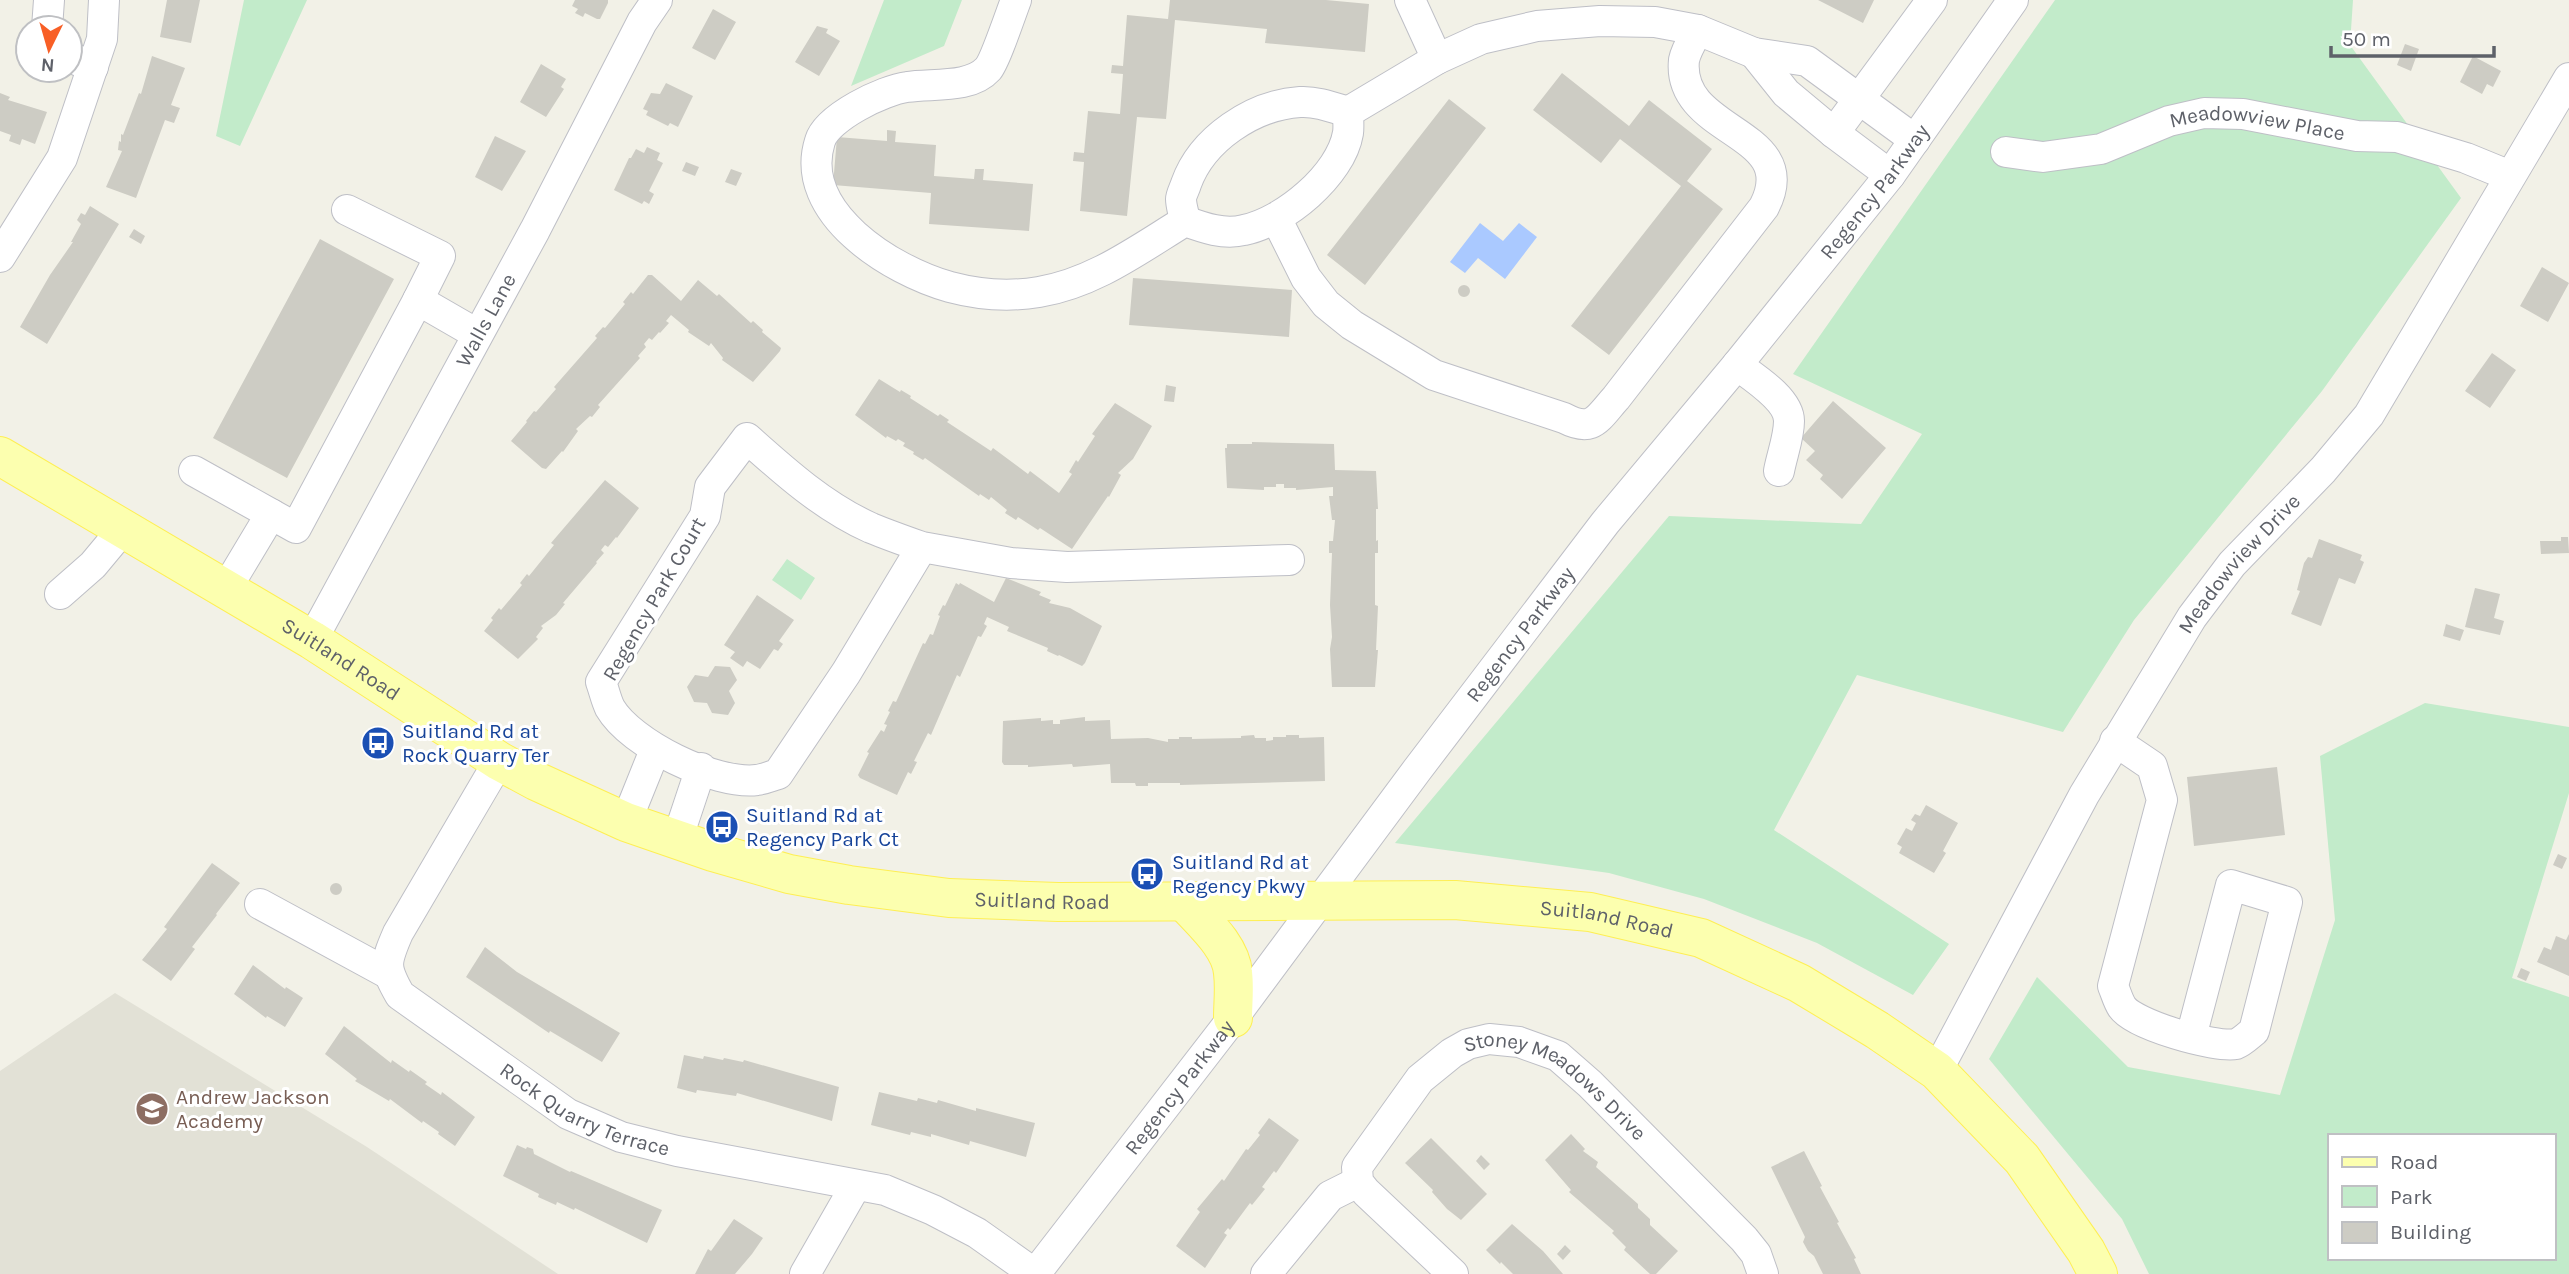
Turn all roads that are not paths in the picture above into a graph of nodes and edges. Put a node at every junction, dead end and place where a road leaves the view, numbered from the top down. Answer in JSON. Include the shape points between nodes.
{"nodes":[{"id":1,"x":104,"y":0,"type":"edge"},
{"id":2,"x":657,"y":0,"type":"edge"},
{"id":3,"x":1016,"y":0,"type":"edge"},
{"id":4,"x":1410,"y":0,"type":"edge"},
{"id":5,"x":1932,"y":0,"type":"edge"},
{"id":6,"x":2013,"y":0,"type":"edge"},
{"id":7,"x":1698,"y":30,"type":"junction"},
{"id":8,"x":1754,"y":53,"type":"junction"},
{"id":9,"x":1437,"y":59,"type":"junction"},
{"id":10,"x":84,"y":60,"type":"edge"},
{"id":11,"x":2569,"y":78,"type":"edge"},
{"id":12,"x":77,"y":84,"type":"edge"},
{"id":13,"x":1859,"y":98,"type":"junction"},
{"id":14,"x":1348,"y":111,"type":"junction"},
{"id":15,"x":1834,"y":133,"type":"junction"},
{"id":16,"x":1915,"y":140,"type":"junction"},
{"id":17,"x":2006,"y":152,"type":"dead end"},
{"id":18,"x":1890,"y":175,"type":"junction"},
{"id":19,"x":2510,"y":176,"type":"junction"},
{"id":20,"x":347,"y":210,"type":"dead end"},
{"id":21,"x":1276,"y":218,"type":"junction"},
{"id":22,"x":1185,"y":221,"type":"junction"},
{"id":23,"x":0,"y":257,"type":"edge"},
{"id":24,"x":418,"y":300,"type":"junction"},
{"id":25,"x":477,"y":334,"type":"junction"},
{"id":26,"x":1737,"y":365,"type":"junction"},
{"id":27,"x":0,"y":456,"type":"edge"},
{"id":28,"x":194,"y":471,"type":"dead end"},
{"id":29,"x":1779,"y":471,"type":"dead end"},
{"id":30,"x":271,"y":514,"type":"junction"},
{"id":31,"x":123,"y":529,"type":"junction"},
{"id":32,"x":922,"y":547,"type":"junction"},
{"id":33,"x":1289,"y":561,"type":"dead end"},
{"id":34,"x":226,"y":589,"type":"junction"},
{"id":35,"x":60,"y":594,"type":"dead end"},
{"id":36,"x":312,"y":640,"type":"junction"},
{"id":37,"x":2115,"y":741,"type":"junction"},
{"id":38,"x":655,"y":750,"type":"junction"},
{"id":39,"x":499,"y":761,"type":"junction"},
{"id":40,"x":701,"y":768,"type":"junction"},
{"id":41,"x":626,"y":822,"type":"junction"},
{"id":42,"x":677,"y":840,"type":"junction"},
{"id":43,"x":1182,"y":900,"type":"junction"},
{"id":44,"x":1320,"y":900,"type":"junction"},
{"id":45,"x":260,"y":904,"type":"dead end"},
{"id":46,"x":387,"y":973,"type":"junction"},
{"id":47,"x":1233,"y":1018,"type":"junction"},
{"id":48,"x":2191,"y":1037,"type":"junction"},
{"id":49,"x":1937,"y":1071,"type":"junction"},
{"id":50,"x":1358,"y":1182,"type":"junction"},
{"id":51,"x":856,"y":1185,"type":"junction"},
{"id":52,"x":805,"y":1274,"type":"edge"},
{"id":53,"x":1035,"y":1274,"type":"edge"},
{"id":54,"x":1266,"y":1274,"type":"edge"},
{"id":55,"x":1453,"y":1274,"type":"edge"},
{"id":56,"x":1763,"y":1274,"type":"edge"},
{"id":57,"x":2098,"y":1274,"type":"edge"}],
"edges":[{"from":1,"to":10,"type":"street","via":[[102,39]]},
{"from":2,"to":25,"type":"street","name":"Walls Lane"},
{"from":3,"to":22,"type":"street","via":[[989,68],[972,79],[904,87],[863,103],[835,121],[820,139],[818,185],[824,200],[883,258],[949,287],[1008,296],[1073,285]]},
{"from":4,"to":9,"type":"street"},
{"from":5,"to":13,"type":"street"},
{"from":6,"to":16,"type":"street","name":"Regency Parkway"},
{"from":7,"to":8,"type":"street"},
{"from":7,"to":9,"type":"street","via":[[1655,22],[1537,26],[1481,39]]},
{"from":7,"to":21,"type":"street","via":[[1684,58],[1685,80],[1696,104],[1764,154],[1772,170],[1772,192],[1622,391],[1588,426],[1434,375],[1352,325],[1325,304]]},
{"from":8,"to":13,"type":"street","via":[[1807,61]]},
{"from":8,"to":15,"type":"street","via":[[1786,93]]},
{"from":9,"to":14,"type":"street"},
{"from":11,"to":19,"type":"street","name":"Meadowview Drive"},
{"from":12,"to":23,"type":"street","via":[[62,158]]},
{"from":13,"to":15,"type":"street"},
{"from":13,"to":16,"type":"street"},
{"from":14,"to":21,"type":"street","via":[[1348,133],[1327,175]]},
{"from":14,"to":22,"type":"street","via":[[1301,102],[1274,107],[1225,131],[1191,172],[1181,199]]},
{"from":15,"to":18,"type":"street"},
{"from":16,"to":18,"type":"street","name":"Regency Parkway"},
{"from":17,"to":19,"type":"street","name":"Meadowview Place","via":[[2043,157],[2101,149],[2169,121],[2204,113],[2243,114],[2357,136],[2397,137]]},
{"from":18,"to":26,"type":"street","name":"Regency Parkway"},
{"from":19,"to":37,"type":"street","name":"Meadowview Drive","via":[[2369,415],[2224,575],[2192,617]]},
{"from":20,"to":24,"type":"street","via":[[440,256]]},
{"from":21,"to":22,"type":"street","via":[[1243,231],[1209,230]]},
{"from":24,"to":25,"type":"street"},
{"from":24,"to":30,"type":"street","via":[[296,527]]},
{"from":25,"to":36,"type":"street","name":"Walls Lane"},
{"from":26,"to":29,"type":"street","via":[[1784,405],[1789,419]]},
{"from":26,"to":44,"type":"street","name":"Regency Parkway","via":[[1605,523]]},
{"from":27,"to":31,"type":"main road","name":"Suitland Road"},
{"from":28,"to":30,"type":"street"},
{"from":30,"to":34,"type":"street"},
{"from":31,"to":34,"type":"main road","name":"Suitland Road"},
{"from":31,"to":35,"type":"street","via":[[93,565]]},
{"from":32,"to":33,"type":"street","name":"Regency Park Court","via":[[1067,568]]},
{"from":32,"to":38,"type":"street","name":"Regency Park Court","via":[[870,527],[817,496],[747,438],[710,487],[705,516],[601,682],[609,707],[629,731]]},
{"from":32,"to":40,"type":"street","name":"Regency Park Court","via":[[778,774],[756,780]]},
{"from":34,"to":36,"type":"main road","name":"Suitland Road"},
{"from":36,"to":39,"type":"main road","name":"Suitland Road"},
{"from":37,"to":48,"type":"street","via":[[2152,766],[2162,800],[2113,986],[2122,1009],[2145,1023]]},
{"from":37,"to":49,"type":"street","name":"Meadowview Drive"},
{"from":38,"to":40,"type":"street","name":"Regency Park Court"},
{"from":38,"to":41,"type":"street"},
{"from":39,"to":41,"type":"main road","name":"Suitland Road"},
{"from":39,"to":46,"type":"street","via":[[398,933]]},
{"from":40,"to":42,"type":"street"},
{"from":41,"to":42,"type":"main road","name":"Suitland Road"},
{"from":42,"to":43,"type":"main road","name":"Suitland Road","via":[[789,874],[949,898]]},
{"from":43,"to":44,"type":"main road","name":"Suitland Road"},
{"from":43,"to":47,"type":"main road","via":[[1210,930],[1233,970]]},
{"from":44,"to":47,"type":"street","name":"Regency Parkway"},
{"from":44,"to":49,"type":"main road","name":"Suitland Road","via":[[1455,900],[1590,912],[1701,938],[1799,982]]},
{"from":45,"to":46,"type":"street"},
{"from":46,"to":51,"type":"street","name":"Rock Quarry Terrace","via":[[400,995],[568,1114],[621,1137],[677,1151]]},
{"from":47,"to":53,"type":"street","name":"Regency Parkway"},
{"from":48,"to":48,"type":"street","via":[[2237,1044],[2254,1031],[2287,902],[2231,885]]},
{"from":49,"to":57,"type":"main road","name":"Suitland Road","via":[[2022,1159]]},
{"from":50,"to":54,"type":"street","via":[[1330,1196]]},
{"from":50,"to":55,"type":"street"},
{"from":50,"to":56,"type":"street","name":"Stoney Meadows Drive","via":[[1357,1167],[1420,1079],[1468,1044],[1489,1039],[1519,1042],[1558,1056],[1590,1084],[1744,1238]]},
{"from":51,"to":52,"type":"street"},
{"from":51,"to":53,"type":"street","name":"Rock Quarry Terrace","via":[[885,1190],[933,1210],[977,1233]]}]}
